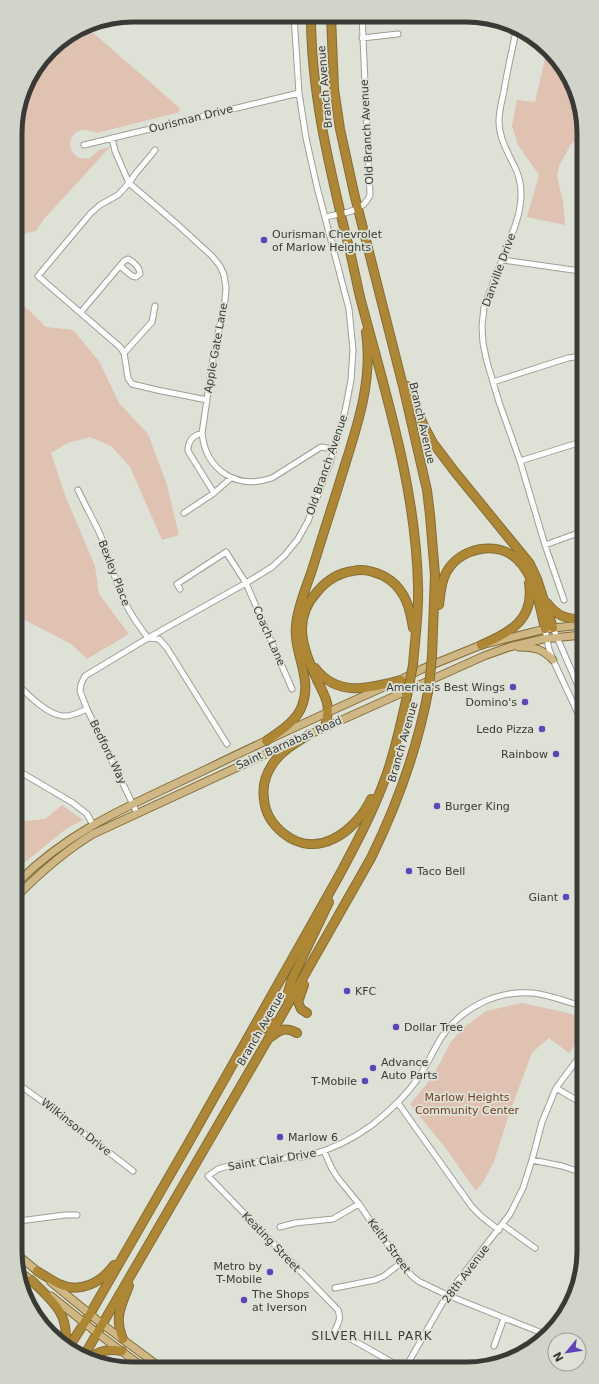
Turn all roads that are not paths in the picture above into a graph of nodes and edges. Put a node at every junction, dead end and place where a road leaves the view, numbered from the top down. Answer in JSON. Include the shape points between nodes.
{"nodes":[{"id":1,"x":294,"y":22,"type":"edge"},
{"id":2,"x":311,"y":22,"type":"edge"},
{"id":3,"x":331,"y":22,"type":"edge"},
{"id":4,"x":362,"y":22,"type":"edge"},
{"id":5,"x":516,"y":33,"type":"edge"},
{"id":6,"x":398,"y":34,"type":"dead end"},
{"id":7,"x":362,"y":38,"type":"junction"},
{"id":8,"x":299,"y":93,"type":"junction"},
{"id":9,"x":112,"y":138,"type":"junction"},
{"id":10,"x":84,"y":145,"type":"dead end"},
{"id":11,"x":155,"y":150,"type":"dead end"},
{"id":12,"x":129,"y":184,"type":"junction"},
{"id":13,"x":358,"y":209,"type":"junction"},
{"id":14,"x":341,"y":213,"type":"junction"},
{"id":15,"x":325,"y":217,"type":"junction"},
{"id":16,"x":503,"y":260,"type":"junction"},
{"id":17,"x":120,"y":266,"type":"dead end"},
{"id":18,"x":577,"y":270,"type":"edge"},
{"id":19,"x":360,"y":296,"type":"junction"},
{"id":20,"x":155,"y":306,"type":"dead end"},
{"id":21,"x":81,"y":312,"type":"junction"},
{"id":22,"x":388,"y":326,"type":"junction"},
{"id":23,"x":124,"y":353,"type":"junction"},
{"id":24,"x":577,"y":357,"type":"edge"},
{"id":25,"x":493,"y":382,"type":"junction"},
{"id":26,"x":207,"y":400,"type":"junction"},
{"id":27,"x":202,"y":433,"type":"junction"},
{"id":28,"x":577,"y":443,"type":"edge"},
{"id":29,"x":333,"y":449,"type":"junction"},
{"id":30,"x":520,"y":461,"type":"junction"},
{"id":31,"x":231,"y":478,"type":"junction"},
{"id":32,"x":78,"y":490,"type":"dead end"},
{"id":33,"x":214,"y":493,"type":"junction"},
{"id":34,"x":184,"y":513,"type":"dead end"},
{"id":35,"x":577,"y":533,"type":"edge"},
{"id":36,"x":545,"y":544,"type":"junction"},
{"id":37,"x":527,"y":572,"type":"junction"},
{"id":38,"x":246,"y":583,"type":"junction"},
{"id":39,"x":180,"y":589,"type":"dead end"},
{"id":40,"x":543,"y":598,"type":"junction"},
{"id":41,"x":564,"y":600,"type":"dead end"},
{"id":42,"x":577,"y":619,"type":"edge"},
{"id":43,"x":577,"y":625,"type":"edge"},
{"id":44,"x":549,"y":628,"type":"junction"},
{"id":45,"x":577,"y":635,"type":"edge"},
{"id":46,"x":556,"y":637,"type":"junction"},
{"id":47,"x":148,"y":638,"type":"junction"},
{"id":48,"x":547,"y":638,"type":"junction"},
{"id":49,"x":434,"y":640,"type":"junction"},
{"id":50,"x":481,"y":645,"type":"junction"},
{"id":51,"x":509,"y":647,"type":"junction"},
{"id":52,"x":414,"y":649,"type":"junction"},
{"id":53,"x":306,"y":655,"type":"junction"},
{"id":54,"x":553,"y":660,"type":"junction"},
{"id":55,"x":401,"y":680,"type":"junction"},
{"id":56,"x":577,"y":684,"type":"edge"},
{"id":57,"x":22,"y":688,"type":"edge"},
{"id":58,"x":292,"y":689,"type":"dead end"},
{"id":59,"x":80,"y":691,"type":"joint"},
{"id":60,"x":87,"y":709,"type":"junction"},
{"id":61,"x":577,"y":711,"type":"edge"},
{"id":62,"x":328,"y":713,"type":"junction"},
{"id":63,"x":325,"y":727,"type":"junction"},
{"id":64,"x":310,"y":734,"type":"junction"},
{"id":65,"x":266,"y":741,"type":"junction"},
{"id":66,"x":227,"y":744,"type":"dead end"},
{"id":67,"x":392,"y":753,"type":"junction"},
{"id":68,"x":22,"y":773,"type":"edge"},
{"id":69,"x":133,"y":803,"type":"junction"},
{"id":70,"x":138,"y":812,"type":"junction"},
{"id":71,"x":93,"y":825,"type":"junction"},
{"id":72,"x":340,"y":874,"type":"junction"},
{"id":73,"x":22,"y":878,"type":"edge"},
{"id":74,"x":22,"y":891,"type":"edge"},
{"id":75,"x":325,"y":939,"type":"junction"},
{"id":76,"x":289,"y":1000,"type":"junction"},
{"id":77,"x":577,"y":1004,"type":"edge"},
{"id":78,"x":307,"y":1013,"type":"dead end"},
{"id":79,"x":277,"y":1022,"type":"junction"},
{"id":80,"x":297,"y":1033,"type":"dead end"},
{"id":81,"x":267,"y":1041,"type":"junction"},
{"id":82,"x":577,"y":1060,"type":"edge"},
{"id":83,"x":229,"y":1070,"type":"junction"},
{"id":84,"x":22,"y":1087,"type":"edge"},
{"id":85,"x":556,"y":1088,"type":"junction"},
{"id":86,"x":577,"y":1100,"type":"edge"},
{"id":87,"x":398,"y":1103,"type":"junction"},
{"id":88,"x":324,"y":1151,"type":"junction"},
{"id":89,"x":532,"y":1160,"type":"junction"},
{"id":90,"x":133,"y":1171,"type":"dead end"},
{"id":91,"x":577,"y":1171,"type":"edge"},
{"id":92,"x":208,"y":1176,"type":"joint"},
{"id":93,"x":359,"y":1204,"type":"junction"},
{"id":94,"x":76,"y":1215,"type":"dead end"},
{"id":95,"x":22,"y":1222,"type":"edge"},
{"id":96,"x":503,"y":1225,"type":"junction"},
{"id":97,"x":280,"y":1227,"type":"dead end"},
{"id":98,"x":499,"y":1230,"type":"junction"},
{"id":99,"x":136,"y":1233,"type":"junction"},
{"id":100,"x":535,"y":1248,"type":"dead end"},
{"id":101,"x":23,"y":1259,"type":"edge"},
{"id":102,"x":139,"y":1259,"type":"junction"},
{"id":103,"x":401,"y":1263,"type":"junction"},
{"id":104,"x":37,"y":1271,"type":"junction"},
{"id":105,"x":25,"y":1276,"type":"edge"},
{"id":106,"x":31,"y":1280,"type":"junction"},
{"id":107,"x":335,"y":1288,"type":"dead end"},
{"id":108,"x":447,"y":1295,"type":"junction"},
{"id":109,"x":90,"y":1314,"type":"junction"},
{"id":110,"x":504,"y":1318,"type":"junction"},
{"id":111,"x":84,"y":1323,"type":"junction"},
{"id":112,"x":102,"y":1324,"type":"junction"},
{"id":113,"x":541,"y":1332,"type":"edge"},
{"id":114,"x":97,"y":1333,"type":"junction"},
{"id":115,"x":123,"y":1338,"type":"junction"},
{"id":116,"x":65,"y":1339,"type":"edge"},
{"id":117,"x":71,"y":1343,"type":"edge"},
{"id":118,"x":494,"y":1346,"type":"dead end"},
{"id":119,"x":122,"y":1351,"type":"junction"},
{"id":120,"x":86,"y":1352,"type":"edge"},
{"id":121,"x":94,"y":1355,"type":"edge"},
{"id":122,"x":136,"y":1362,"type":"edge"},
{"id":123,"x":155,"y":1362,"type":"edge"},
{"id":124,"x":392,"y":1362,"type":"edge"},
{"id":125,"x":409,"y":1362,"type":"edge"}],
"edges":[{"from":1,"to":8,"type":"street","name":"Old Branch Avenue"},
{"from":2,"to":14,"type":"highway","name":"Branch Avenue","via":[[320,116],[327,160]]},
{"from":3,"to":13,"type":"highway","name":"Branch Avenue","via":[[334,89]]},
{"from":4,"to":7,"type":"street","name":"Old Branch Avenue"},
{"from":5,"to":16,"type":"street","name":"Danville Drive","via":[[499,121],[502,141],[518,173],[521,201]]},
{"from":6,"to":7,"type":"street"},
{"from":7,"to":13,"type":"street","name":"Old Branch Avenue","via":[[370,196],[365,205]]},
{"from":8,"to":9,"type":"street","name":"Ourisman Drive"},
{"from":8,"to":15,"type":"street","name":"Old Branch Avenue","via":[[306,138]]},
{"from":9,"to":10,"type":"street","name":"Ourisman Drive"},
{"from":9,"to":12,"type":"street","name":"Apple Gate Lane"},
{"from":11,"to":12,"type":"street"},
{"from":12,"to":21,"type":"street","via":[[118,195],[90,214],[38,276]]},
{"from":12,"to":26,"type":"street","name":"Apple Gate Lane","via":[[212,256],[224,275],[225,300]]},
{"from":13,"to":14,"type":"street"},
{"from":13,"to":22,"type":"highway","name":"Branch Avenue"},
{"from":14,"to":15,"type":"street"},
{"from":14,"to":19,"type":"highway","name":"Branch Avenue"},
{"from":15,"to":29,"type":"street","name":"Old Branch Avenue","via":[[349,309],[353,350],[345,411]]},
{"from":16,"to":18,"type":"street"},
{"from":16,"to":25,"type":"street","name":"Danville Drive","via":[[484,307],[482,326],[484,349]]},
{"from":17,"to":21,"type":"street"},
{"from":19,"to":52,"type":"highway","name":"Branch Avenue","via":[[396,431],[408,492],[418,587]]},
{"from":19,"to":65,"type":"highway","via":[[367,342],[365,394],[356,432],[298,615],[296,642],[306,680],[304,698],[302,707],[288,725]]},
{"from":20,"to":23,"type":"street","via":[[152,322]]},
{"from":21,"to":23,"type":"street","via":[[115,341]]},
{"from":22,"to":40,"type":"highway","via":[[411,398],[433,442],[530,564]]},
{"from":22,"to":49,"type":"highway","name":"Branch Avenue","via":[[427,490],[435,575]]},
{"from":23,"to":26,"type":"street","via":[[126,372],[132,384]]},
{"from":24,"to":25,"type":"street"},
{"from":25,"to":30,"type":"street","name":"Danville Drive"},
{"from":26,"to":27,"type":"street","name":"Apple Gate Lane"},
{"from":27,"to":31,"type":"street","name":"Apple Gate Lane","via":[[204,447],[210,459]]},
{"from":27,"to":33,"type":"street","via":[[190,440],[188,451]]},
{"from":28,"to":30,"type":"street"},
{"from":29,"to":31,"type":"street","via":[[321,447],[287,470],[265,481],[242,481]]},
{"from":29,"to":38,"type":"street","name":"Old Branch Avenue","via":[[308,521],[298,538],[272,567]]},
{"from":30,"to":36,"type":"street","name":"Danville Drive"},
{"from":31,"to":33,"type":"street"},
{"from":32,"to":47,"type":"street","name":"Bexley Place","via":[[99,533],[126,604]]},
{"from":33,"to":34,"type":"street"},
{"from":35,"to":36,"type":"street"},
{"from":36,"to":41,"type":"street","name":"Danville Drive"},
{"from":37,"to":44,"type":"highway"},
{"from":37,"to":49,"type":"highway","via":[[508,553],[497,549],[483,548],[461,557],[445,573]]},
{"from":37,"to":50,"type":"highway","via":[[530,585],[529,603],[522,620],[509,631]]},
{"from":38,"to":39,"type":"street","name":"Coach Lane","via":[[226,552],[177,584]]},
{"from":38,"to":47,"type":"street","name":"Old Branch Avenue"},
{"from":38,"to":58,"type":"street","name":"Coach Lane"},
{"from":40,"to":42,"type":"highway","via":[[561,617]]},
{"from":40,"to":44,"type":"highway"},
{"from":43,"to":44,"type":"main road","name":"Saint Barnabas Road"},
{"from":44,"to":46,"type":"street"},
{"from":44,"to":48,"type":"street"},
{"from":44,"to":50,"type":"main road","name":"Saint Barnabas Road"},
{"from":45,"to":46,"type":"main road","name":"Saint Barnabas Road"},
{"from":46,"to":48,"type":"main road","name":"Saint Barnabas Road"},
{"from":46,"to":56,"type":"street"},
{"from":47,"to":59,"type":"street","name":"Old Branch Avenue","via":[[85,676]]},
{"from":47,"to":66,"type":"street","via":[[159,639],[167,648]]},
{"from":48,"to":51,"type":"main road","name":"Saint Barnabas Road"},
{"from":48,"to":54,"type":"street"},
{"from":49,"to":75,"type":"highway","name":"Branch Avenue","bridge":true,"via":[[423,718],[403,784],[371,858]]},
{"from":50,"to":55,"type":"main road","name":"Saint Barnabas Road"},
{"from":51,"to":54,"type":"main road","via":[[541,650]]},
{"from":51,"to":63,"type":"main road","name":"Saint Barnabas Road"},
{"from":52,"to":53,"type":"highway","via":[[411,615],[403,594],[383,575],[357,570],[333,578],[313,596],[303,620],[303,646]]},
{"from":52,"to":67,"type":"highway","name":"Branch Avenue","bridge":true,"via":[[408,696]]},
{"from":53,"to":55,"type":"highway","via":[[319,673],[330,682],[343,687],[364,689]]},
{"from":53,"to":62,"type":"highway","via":[[328,703]]},
{"from":54,"to":61,"type":"street"},
{"from":55,"to":62,"type":"main road","name":"Saint Barnabas Road"},
{"from":57,"to":60,"type":"street","via":[[53,714],[70,716]]},
{"from":59,"to":60,"type":"street","name":"Bedford Way"},
{"from":60,"to":69,"type":"street","name":"Bedford Way"},
{"from":62,"to":63,"type":"highway"},
{"from":62,"to":65,"type":"main road","name":"Saint Barnabas Road"},
{"from":63,"to":64,"type":"main road","name":"Saint Barnabas Road"},
{"from":64,"to":67,"type":"highway","via":[[282,752],[264,781],[266,812],[277,828],[301,842],[326,842],[351,827],[368,806]]},
{"from":64,"to":70,"type":"main road","name":"Saint Barnabas Road"},
{"from":65,"to":69,"type":"main road","name":"Saint Barnabas Road"},
{"from":67,"to":72,"type":"highway","name":"Branch Avenue","via":[[377,798]]},
{"from":68,"to":71,"type":"street","via":[[78,807],[87,814]]},
{"from":69,"to":70,"type":"street","name":"Bedford Way"},
{"from":69,"to":71,"type":"main road","name":"Saint Barnabas Road"},
{"from":70,"to":74,"type":"main road","name":"Saint Barnabas Road","via":[[83,840]]},
{"from":71,"to":73,"type":"main road","name":"Saint Barnabas Road","via":[[49,854]]},
{"from":72,"to":76,"type":"highway","via":[[325,912],[292,979],[288,992]]},
{"from":72,"to":83,"type":"highway","name":"Branch Avenue"},
{"from":75,"to":76,"type":"highway","name":"Branch Avenue"},
{"from":75,"to":78,"type":"highway","via":[[300,993],[298,1002],[301,1009]]},
{"from":76,"to":79,"type":"highway","name":"Branch Avenue"},
{"from":77,"to":87,"type":"street","name":"Saint Clair Drive","via":[[534,993],[520,993],[497,997],[478,1005],[448,1029],[418,1078]]},
{"from":79,"to":81,"type":"highway","name":"Branch Avenue"},
{"from":79,"to":83,"type":"highway","via":[[257,1032]]},
{"from":80,"to":81,"type":"highway","via":[[283,1029]]},
{"from":81,"to":102,"type":"highway","name":"Branch Avenue"},
{"from":82,"to":85,"type":"street","name":"28th Avenue"},
{"from":83,"to":99,"type":"highway","name":"Branch Avenue"},
{"from":84,"to":90,"type":"street","name":"Wilkinson Drive"},
{"from":85,"to":86,"type":"street"},
{"from":85,"to":89,"type":"street","name":"28th Avenue","via":[[542,1122]]},
{"from":87,"to":88,"type":"street","name":"Saint Clair Drive","via":[[360,1133]]},
{"from":87,"to":98,"type":"street","via":[[472,1207]]},
{"from":88,"to":92,"type":"street","name":"Saint Clair Drive","via":[[305,1156],[228,1166]]},
{"from":88,"to":93,"type":"street","name":"Keith Street","via":[[337,1177]]},
{"from":89,"to":91,"type":"street"},
{"from":89,"to":96,"type":"street","name":"28th Avenue","via":[[520,1197]]},
{"from":92,"to":124,"type":"street","name":"Keating Street","via":[[338,1310],[340,1321],[336,1330]]},
{"from":93,"to":97,"type":"street","via":[[333,1219]]},
{"from":93,"to":103,"type":"street","name":"Keith Street"},
{"from":94,"to":95,"type":"street"},
{"from":96,"to":98,"type":"street","name":"28th Avenue"},
{"from":96,"to":100,"type":"street"},
{"from":98,"to":108,"type":"street","name":"28th Avenue"},
{"from":99,"to":104,"type":"highway","via":[[110,1270],[90,1285],[77,1288],[64,1286]]},
{"from":99,"to":109,"type":"highway","name":"Branch Avenue"},
{"from":101,"to":104,"type":"main road"},
{"from":102,"to":112,"type":"highway","name":"Branch Avenue"},
{"from":102,"to":115,"type":"highway","via":[[118,1317]]},
{"from":103,"to":107,"type":"street","via":[[375,1280]]},
{"from":103,"to":108,"type":"street","name":"Keith Street","via":[[418,1281]]},
{"from":104,"to":109,"type":"main road"},
{"from":105,"to":106,"type":"main road"},
{"from":106,"to":111,"type":"main road"},
{"from":106,"to":116,"type":"highway","via":[[61,1313],[66,1328]]},
{"from":108,"to":110,"type":"street","name":"Keith Street"},
{"from":108,"to":125,"type":"street","name":"28th Avenue"},
{"from":109,"to":111,"type":"highway","name":"Branch Avenue"},
{"from":109,"to":112,"type":"main road"},
{"from":110,"to":113,"type":"street","name":"Keith Street"},
{"from":110,"to":118,"type":"street"},
{"from":111,"to":114,"type":"main road"},
{"from":111,"to":117,"type":"highway","name":"Branch Avenue"},
{"from":112,"to":114,"type":"highway","name":"Branch Avenue"},
{"from":112,"to":115,"type":"main road"},
{"from":114,"to":119,"type":"main road"},
{"from":114,"to":120,"type":"highway","name":"Branch Avenue"},
{"from":115,"to":123,"type":"main road"},
{"from":119,"to":121,"type":"highway","via":[[105,1350]]},
{"from":119,"to":122,"type":"main road"}]}
